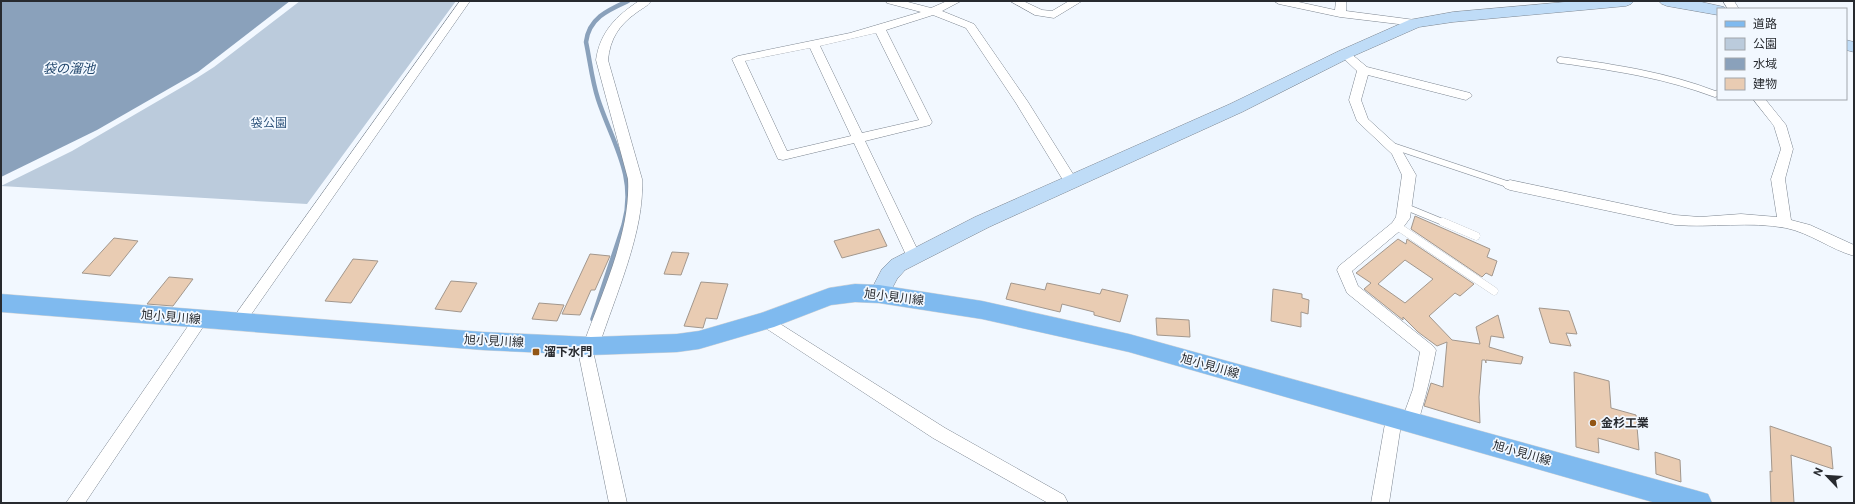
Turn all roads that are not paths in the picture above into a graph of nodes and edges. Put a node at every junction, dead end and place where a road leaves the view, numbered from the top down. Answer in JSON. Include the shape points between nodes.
{"nodes":[{"id":1,"x":465,"y":1,"type":"edge"},
{"id":2,"x":646,"y":1,"type":"edge"},
{"id":3,"x":891,"y":1,"type":"edge"},
{"id":4,"x":956,"y":1,"type":"edge"},
{"id":5,"x":1015,"y":1,"type":"edge"},
{"id":6,"x":1077,"y":1,"type":"edge"},
{"id":7,"x":1279,"y":1,"type":"edge"},
{"id":8,"x":1341,"y":1,"type":"edge"},
{"id":9,"x":1626,"y":1,"type":"edge"},
{"id":10,"x":1667,"y":1,"type":"edge"},
{"id":11,"x":1717,"y":10,"type":"edge"},
{"id":12,"x":934,"y":12,"type":"junction"},
{"id":13,"x":1340,"y":14,"type":"junction"},
{"id":14,"x":1415,"y":23,"type":"junction"},
{"id":15,"x":880,"y":29,"type":"junction"},
{"id":16,"x":813,"y":43,"type":"junction"},
{"id":17,"x":1345,"y":54,"type":"junction"},
{"id":18,"x":1560,"y":60,"type":"dead end"},
{"id":19,"x":1363,"y":70,"type":"junction"},
{"id":20,"x":1717,"y":93,"type":"edge"},
{"id":21,"x":1466,"y":96,"type":"dead end"},
{"id":22,"x":1760,"y":100,"type":"edge"},
{"id":23,"x":857,"y":137,"type":"junction"},
{"id":24,"x":1389,"y":145,"type":"junction"},
{"id":25,"x":1071,"y":182,"type":"junction"},
{"id":26,"x":1510,"y":185,"type":"joint"},
{"id":27,"x":1406,"y":207,"type":"junction"},
{"id":28,"x":1785,"y":223,"type":"junction"},
{"id":29,"x":1397,"y":226,"type":"junction"},
{"id":30,"x":1476,"y":236,"type":"dead end"},
{"id":31,"x":1854,"y":251,"type":"edge"},
{"id":32,"x":914,"y":258,"type":"junction"},
{"id":33,"x":1494,"y":291,"type":"dead end"},
{"id":34,"x":879,"y":294,"type":"junction"},
{"id":35,"x":1,"y":303,"type":"edge"},
{"id":36,"x":200,"y":320,"type":"junction"},
{"id":37,"x":766,"y":321,"type":"junction"},
{"id":38,"x":238,"y":322,"type":"junction"},
{"id":39,"x":588,"y":346,"type":"junction"},
{"id":40,"x":1403,"y":420,"type":"junction"},
{"id":41,"x":1647,"y":496,"type":"edge"},
{"id":42,"x":75,"y":503,"type":"edge"},
{"id":43,"x":618,"y":503,"type":"edge"},
{"id":44,"x":1059,"y":503,"type":"edge"},
{"id":45,"x":1380,"y":503,"type":"edge"},
{"id":46,"x":1698,"y":503,"type":"edge"}],
"edges":[{"from":1,"to":38,"type":"street"},
{"from":2,"to":39,"type":"street","via":[[615,25],[602,46],[602,60],[635,180],[636,196],[626,244]]},
{"from":3,"to":12,"type":"street"},
{"from":4,"to":12,"type":"street"},
{"from":5,"to":6,"type":"street","via":[[1039,13],[1054,15]]},
{"from":7,"to":13,"type":"street"},
{"from":8,"to":13,"type":"street"},
{"from":9,"to":14,"type":"street","via":[[1453,17]]},
{"from":10,"to":11,"type":"street"},
{"from":12,"to":15,"type":"street"},
{"from":12,"to":25,"type":"street","via":[[970,26],[1022,102]]},
{"from":13,"to":14,"type":"street"},
{"from":14,"to":17,"type":"street"},
{"from":15,"to":16,"type":"street"},
{"from":15,"to":23,"type":"street","via":[[926,122]]},
{"from":16,"to":23,"type":"street"},
{"from":16,"to":23,"type":"street","via":[[738,59],[783,156]]},
{"from":17,"to":19,"type":"street"},
{"from":17,"to":25,"type":"street","via":[[1236,108]]},
{"from":18,"to":20,"type":"lane","via":[[1649,72]]},
{"from":19,"to":21,"type":"street"},
{"from":19,"to":24,"type":"street","via":[[1355,100],[1363,121]]},
{"from":22,"to":28,"type":"street","via":[[1780,125],[1787,149],[1778,178]]},
{"from":23,"to":32,"type":"street"},
{"from":24,"to":26,"type":"lane"},
{"from":24,"to":27,"type":"street","via":[[1397,152],[1409,175]]},
{"from":25,"to":32,"type":"street","via":[[982,222]]},
{"from":26,"to":28,"type":"street","via":[[1675,220],[1700,222],[1741,219]]},
{"from":27,"to":29,"type":"street"},
{"from":27,"to":30,"type":"lane"},
{"from":28,"to":31,"type":"street","via":[[1805,228]]},
{"from":29,"to":33,"type":"lane"},
{"from":29,"to":40,"type":"street","via":[[1344,270],[1352,289],[1428,350],[1421,389],[1412,414]]},
{"from":32,"to":34,"type":"street","via":[[889,274]]},
{"from":34,"to":37,"type":"main road","name":"旭小見川線","via":[[855,293],[829,297]]},
{"from":34,"to":40,"type":"main road","name":"旭小見川線","via":[[982,310],[1106,337]]},
{"from":35,"to":36,"type":"main road","name":"旭小見川線"},
{"from":36,"to":38,"type":"main road","name":"旭小見川線"},
{"from":36,"to":42,"type":"street"},
{"from":37,"to":39,"type":"main road","name":"旭小見川線","via":[[699,340]]},
{"from":37,"to":44,"type":"street","via":[[939,433],[1058,500]]},
{"from":38,"to":39,"type":"main road","name":"旭小見川線","via":[[483,341]]},
{"from":39,"to":43,"type":"street","via":[[586,355]]},
{"from":40,"to":41,"type":"main road","name":"旭小見川線"},
{"from":40,"to":45,"type":"street"},
{"from":41,"to":46,"type":"main road","name":"旭小見川線"}]}
